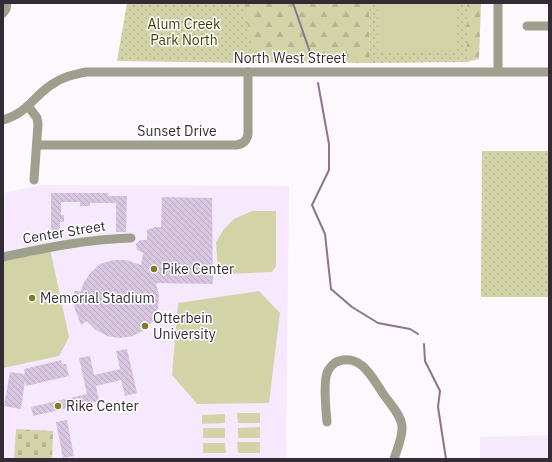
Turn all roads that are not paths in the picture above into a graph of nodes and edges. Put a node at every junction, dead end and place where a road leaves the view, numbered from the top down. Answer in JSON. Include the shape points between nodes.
{"nodes":[{"id":1,"x":7,"y":3,"type":"edge"},
{"id":2,"x":498,"y":3,"type":"edge"},
{"id":3,"x":3,"y":13,"type":"edge"},
{"id":4,"x":527,"y":26,"type":"dead end"},
{"id":5,"x":549,"y":26,"type":"edge"},
{"id":6,"x":248,"y":72,"type":"junction"},
{"id":7,"x":498,"y":72,"type":"junction"},
{"id":8,"x":549,"y":72,"type":"edge"},
{"id":9,"x":28,"y":106,"type":"junction"},
{"id":10,"x":3,"y":120,"type":"edge"},
{"id":11,"x":37,"y":145,"type":"junction"},
{"id":12,"x":34,"y":180,"type":"dead end"},
{"id":13,"x":131,"y":238,"type":"dead end"},
{"id":14,"x":3,"y":258,"type":"edge"},
{"id":15,"x":327,"y":422,"type":"dead end"},
{"id":16,"x":394,"y":459,"type":"edge"}],
"edges":[{"from":1,"to":3,"type":"street"},
{"from":2,"to":7,"type":"street"},
{"from":4,"to":5,"type":"street"},
{"from":6,"to":7,"type":"street","name":"North West Street"},
{"from":6,"to":9,"type":"street","name":"North West Street","via":[[86,72],[69,75],[56,81]]},
{"from":6,"to":11,"type":"street","name":"Sunset Drive","via":[[248,134],[242,144]]},
{"from":7,"to":8,"type":"street","name":"North West Street"},
{"from":9,"to":10,"type":"street","name":"North West Street","via":[[15,116]]},
{"from":9,"to":11,"type":"street","via":[[37,118]]},
{"from":11,"to":12,"type":"street"},
{"from":13,"to":14,"type":"street","name":"Center Street","via":[[106,238]]},
{"from":15,"to":16,"type":"street","via":[[327,374],[337,361],[348,359],[358,362],[399,417],[402,426]]}]}
